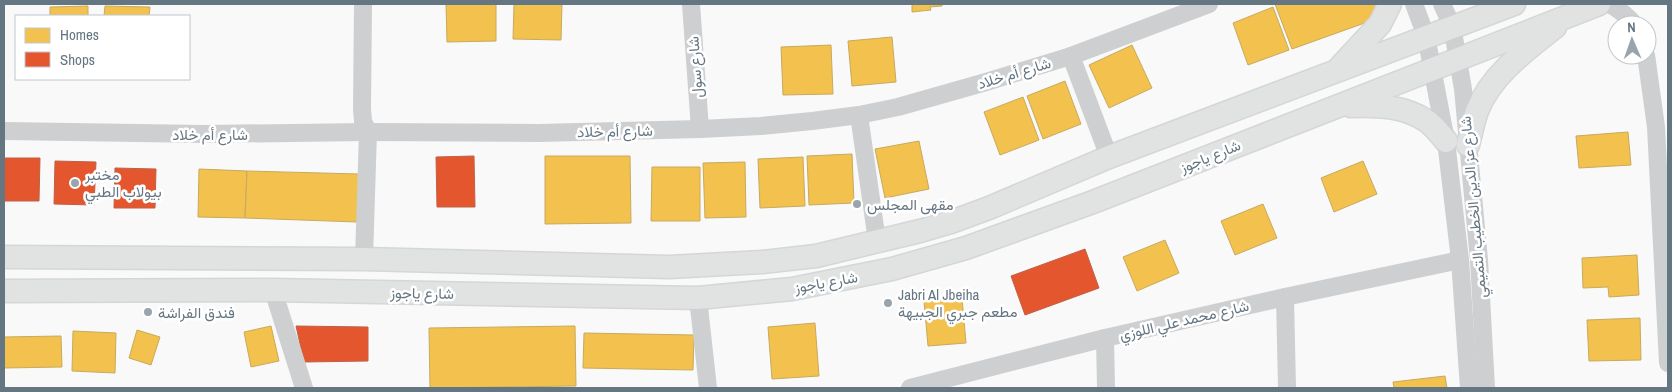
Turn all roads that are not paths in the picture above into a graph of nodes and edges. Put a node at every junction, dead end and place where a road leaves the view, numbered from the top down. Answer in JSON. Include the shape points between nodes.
{"nodes":[{"id":1,"x":363,"y":4,"type":"edge"},
{"id":2,"x":691,"y":4,"type":"edge"},
{"id":3,"x":1209,"y":4,"type":"edge"},
{"id":4,"x":1390,"y":4,"type":"edge"},
{"id":5,"x":1414,"y":4,"type":"edge"},
{"id":6,"x":1442,"y":4,"type":"edge"},
{"id":7,"x":1514,"y":4,"type":"edge"},
{"id":8,"x":1599,"y":4,"type":"edge"},
{"id":9,"x":1609,"y":4,"type":"edge"},
{"id":10,"x":1573,"y":13,"type":"junction"},
{"id":11,"x":1625,"y":15,"type":"edge"},
{"id":12,"x":1452,"y":26,"type":"junction"},
{"id":13,"x":1426,"y":36,"type":"junction"},
{"id":14,"x":1071,"y":56,"type":"junction"},
{"id":15,"x":1459,"y":59,"type":"junction"},
{"id":16,"x":1648,"y":65,"type":"edge"},
{"id":17,"x":1433,"y":69,"type":"junction"},
{"id":18,"x":1336,"y":71,"type":"junction"},
{"id":19,"x":1326,"y":110,"type":"junction"},
{"id":20,"x":860,"y":115,"type":"junction"},
{"id":21,"x":1662,"y":125,"type":"edge"},
{"id":22,"x":700,"y":129,"type":"junction"},
{"id":23,"x":4,"y":131,"type":"edge"},
{"id":24,"x":368,"y":132,"type":"junction"},
{"id":25,"x":1457,"y":143,"type":"junction"},
{"id":26,"x":1109,"y":157,"type":"junction"},
{"id":27,"x":877,"y":242,"type":"junction"},
{"id":28,"x":4,"y":257,"type":"edge"},
{"id":29,"x":364,"y":259,"type":"junction"},
{"id":30,"x":1460,"y":260,"type":"junction"},
{"id":31,"x":273,"y":290,"type":"junction"},
{"id":32,"x":4,"y":291,"type":"edge"},
{"id":33,"x":1285,"y":297,"type":"junction"},
{"id":34,"x":698,"y":298,"type":"junction"},
{"id":35,"x":1105,"y":338,"type":"junction"},
{"id":36,"x":1668,"y":363,"type":"edge"},
{"id":37,"x":304,"y":388,"type":"edge"},
{"id":38,"x":708,"y":388,"type":"edge"},
{"id":39,"x":910,"y":388,"type":"edge"},
{"id":40,"x":1106,"y":388,"type":"edge"},
{"id":41,"x":1286,"y":388,"type":"edge"},
{"id":42,"x":1469,"y":388,"type":"edge"},
{"id":43,"x":1486,"y":388,"type":"edge"}],
"edges":[{"from":1,"to":24,"type":"street","via":[[362,109]]},
{"from":2,"to":22,"type":"street","name":"شارع سول"},
{"from":3,"to":14,"type":"street","name":"شارع أم خلاد"},
{"from":4,"to":18,"type":"main road","via":[[1380,24]]},
{"from":5,"to":13,"type":"street","name":"شارع عز الدين الخطيب التميمي"},
{"from":6,"to":12,"type":"street","name":"شارع عز الدين الخطيب التميمي"},
{"from":7,"to":12,"type":"main road","name":"شارع ياجوز"},
{"from":8,"to":10,"type":"main road","name":"شارع ياجوز"},
{"from":9,"to":11,"type":"street"},
{"from":10,"to":15,"type":"main road","name":"شارع ياجوز"},
{"from":10,"to":25,"type":"main road","via":[[1517,58],[1491,86]]},
{"from":12,"to":13,"type":"main road","name":"شارع ياجوز"},
{"from":12,"to":15,"type":"street","name":"شارع عز الدين الخطيب التميمي"},
{"from":13,"to":17,"type":"street","name":"شارع عز الدين الخطيب التميمي"},
{"from":13,"to":18,"type":"main road","name":"شارع ياجوز"},
{"from":14,"to":20,"type":"street","name":"شارع أم خلاد","via":[[978,85]]},
{"from":14,"to":26,"type":"street"},
{"from":15,"to":17,"type":"main road","name":"شارع ياجوز"},
{"from":15,"to":25,"type":"street","name":"شارع عز الدين الخطيب التميمي"},
{"from":16,"to":21,"type":"street"},
{"from":17,"to":19,"type":"main road","name":"شارع ياجوز"},
{"from":17,"to":25,"type":"street","name":"شارع عز الدين الخطيب التميمي"},
{"from":18,"to":26,"type":"main road","name":"شارع ياجوز"},
{"from":19,"to":25,"type":"main road","via":[[1364,106],[1400,109],[1415,114]]},
{"from":19,"to":34,"type":"main road","name":"شارع ياجوز","via":[[1084,206],[957,251],[892,269],[792,289]]},
{"from":20,"to":22,"type":"street","name":"شارع أم خلاد"},
{"from":20,"to":27,"type":"street"},
{"from":21,"to":36,"type":"street"},
{"from":22,"to":24,"type":"street","name":"شارع أم خلاد","via":[[539,133]]},
{"from":23,"to":24,"type":"street","name":"شارع أم خلاد"},
{"from":24,"to":29,"type":"street"},
{"from":25,"to":30,"type":"street","name":"شارع عز الدين الخطيب التميمي"},
{"from":25,"to":43,"type":"street","name":"شارع عز الدين الخطيب التميمي","via":[[1479,260]]},
{"from":26,"to":27,"type":"main road","name":"شارع ياجوز","via":[[951,222]]},
{"from":27,"to":29,"type":"main road","name":"شارع ياجوز","via":[[816,256],[678,266]]},
{"from":28,"to":29,"type":"main road","name":"شارع ياجوز"},
{"from":30,"to":33,"type":"street","name":"شارع محمد علي اللوزي"},
{"from":30,"to":42,"type":"street","name":"شارع عز الدين الخطيب التميمي"},
{"from":31,"to":32,"type":"main road","name":"شارع ياجوز"},
{"from":31,"to":34,"type":"main road","name":"شارع ياجوز"},
{"from":31,"to":37,"type":"street"},
{"from":33,"to":35,"type":"street","name":"شارع محمد علي اللوزي"},
{"from":33,"to":41,"type":"street"},
{"from":34,"to":38,"type":"street"},
{"from":35,"to":39,"type":"street","name":"شارع محمد علي اللوزي"},
{"from":35,"to":40,"type":"street"}]}
